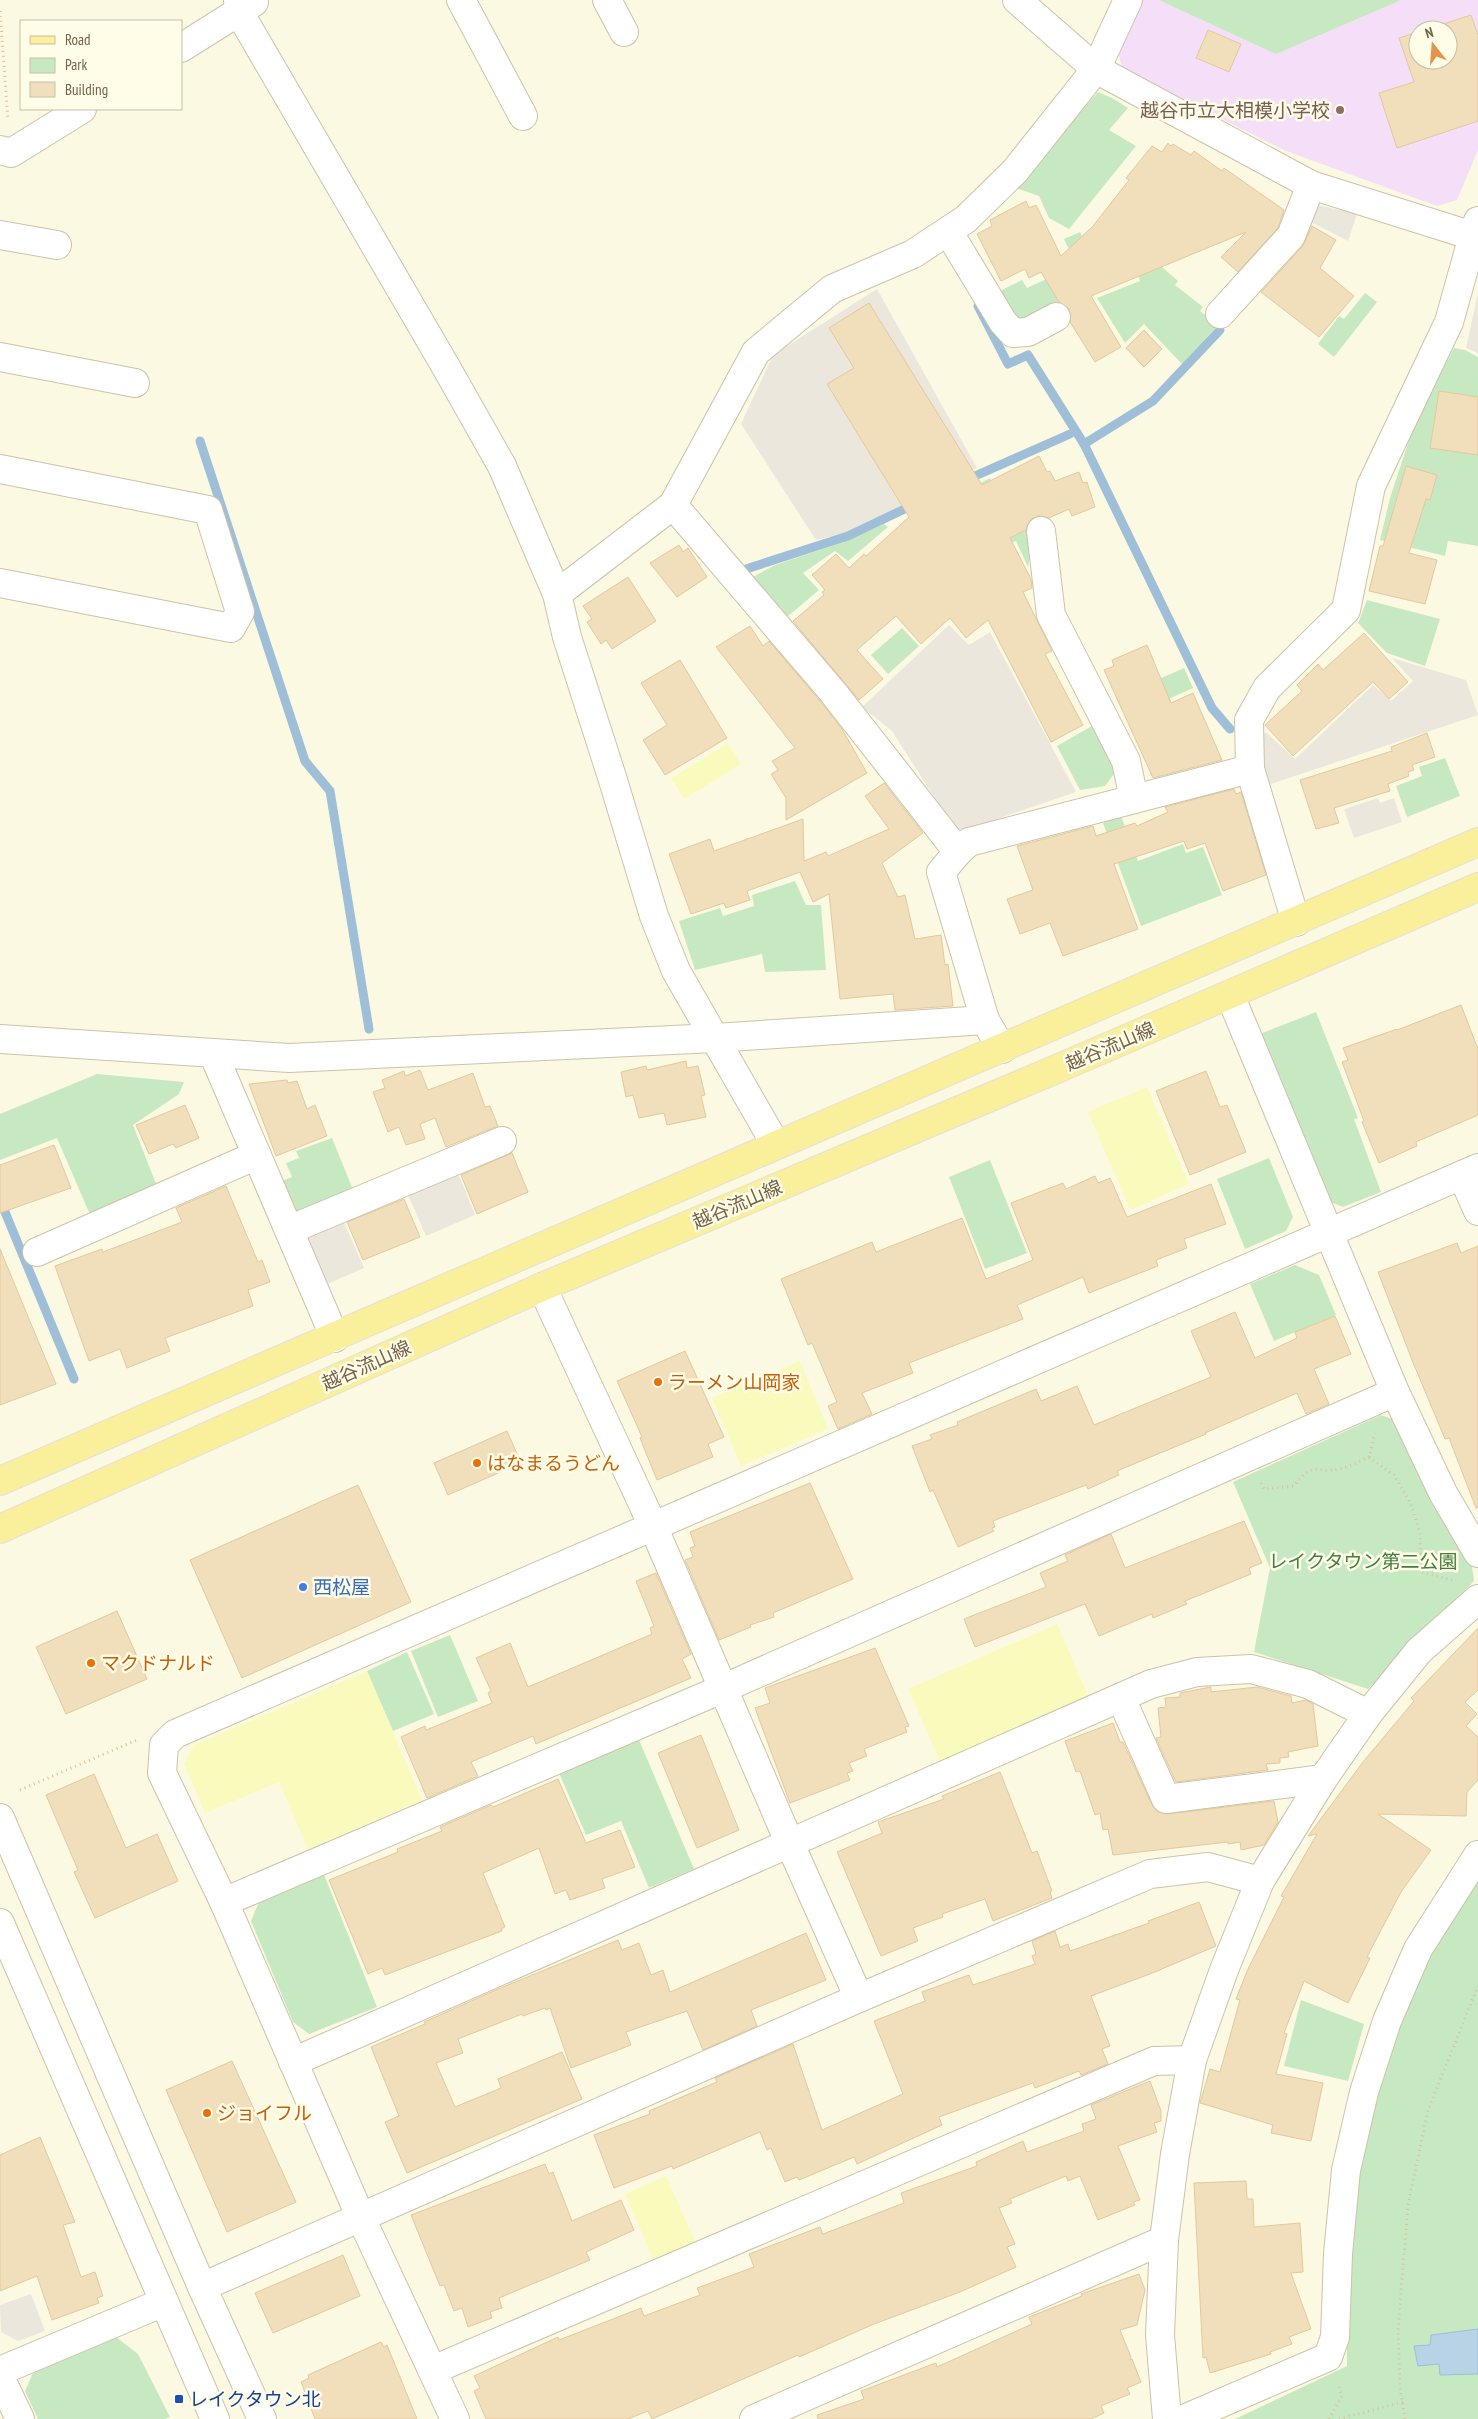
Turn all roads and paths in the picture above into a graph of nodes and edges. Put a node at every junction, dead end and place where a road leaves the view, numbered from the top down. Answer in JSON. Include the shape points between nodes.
{"nodes":[{"id":1,"x":461,"y":0,"type":"edge"},
{"id":2,"x":607,"y":0,"type":"edge"},
{"id":3,"x":1017,"y":0,"type":"edge"},
{"id":4,"x":1128,"y":0,"type":"edge"},
{"id":5,"x":245,"y":4,"type":"edge"},
{"id":6,"x":0,"y":11,"type":"edge"},
{"id":7,"x":0,"y":23,"type":"edge"},
{"id":8,"x":624,"y":32,"type":"dead end"},
{"id":9,"x":182,"y":47,"type":"edge"},
{"id":10,"x":1096,"y":69,"type":"junction"},
{"id":11,"x":80,"y":110,"type":"edge"},
{"id":12,"x":523,"y":116,"type":"dead end"},
{"id":13,"x":6,"y":152,"type":"edge"},
{"id":14,"x":1311,"y":185,"type":"junction"},
{"id":15,"x":1476,"y":230,"type":"edge"},
{"id":16,"x":948,"y":231,"type":"junction"},
{"id":17,"x":0,"y":235,"type":"edge"},
{"id":18,"x":57,"y":245,"type":"dead end"},
{"id":19,"x":1220,"y":314,"type":"dead end"},
{"id":20,"x":1056,"y":317,"type":"dead end"},
{"id":21,"x":0,"y":357,"type":"edge"},
{"id":22,"x":135,"y":384,"type":"dead end"},
{"id":23,"x":0,"y":469,"type":"edge"},
{"id":24,"x":674,"y":505,"type":"junction"},
{"id":25,"x":1041,"y":530,"type":"dead end"},
{"id":26,"x":0,"y":577,"type":"edge"},
{"id":27,"x":0,"y":583,"type":"edge"},
{"id":28,"x":557,"y":594,"type":"junction"},
{"id":29,"x":1250,"y":769,"type":"junction"},
{"id":30,"x":1134,"y":799,"type":"junction"},
{"id":31,"x":1478,"y":842,"type":"edge"},
{"id":32,"x":958,"y":852,"type":"junction"},
{"id":33,"x":1478,"y":887,"type":"edge"},
{"id":34,"x":1296,"y":922,"type":"junction"},
{"id":35,"x":1230,"y":995,"type":"junction"},
{"id":36,"x":985,"y":1020,"type":"junction"},
{"id":37,"x":715,"y":1038,"type":"junction"},
{"id":38,"x":0,"y":1039,"type":"edge"},
{"id":39,"x":1002,"y":1048,"type":"junction"},
{"id":40,"x":213,"y":1053,"type":"junction"},
{"id":41,"x":502,"y":1142,"type":"dead end"},
{"id":42,"x":776,"y":1145,"type":"junction"},
{"id":43,"x":257,"y":1155,"type":"junction"},
{"id":44,"x":1470,"y":1171,"type":"edge"},
{"id":45,"x":1478,"y":1210,"type":"edge"},
{"id":46,"x":289,"y":1230,"type":"junction"},
{"id":47,"x":1327,"y":1234,"type":"junction"},
{"id":48,"x":37,"y":1252,"type":"dead end"},
{"id":49,"x":542,"y":1287,"type":"junction"},
{"id":50,"x":335,"y":1338,"type":"junction"},
{"id":51,"x":1394,"y":1392,"type":"junction"},
{"id":52,"x":1376,"y":1426,"type":"dead end"},
{"id":53,"x":1369,"y":1457,"type":"junction"},
{"id":54,"x":1246,"y":1458,"type":"junction"},
{"id":55,"x":0,"y":1481,"type":"edge"},
{"id":56,"x":653,"y":1526,"type":"junction"},
{"id":57,"x":0,"y":1530,"type":"edge"},
{"id":58,"x":1478,"y":1553,"type":"edge"},
{"id":59,"x":1468,"y":1591,"type":"edge"},
{"id":60,"x":722,"y":1689,"type":"junction"},
{"id":61,"x":1121,"y":1698,"type":"junction"},
{"id":62,"x":1368,"y":1714,"type":"junction"},
{"id":63,"x":162,"y":1750,"type":"junction"},
{"id":64,"x":1322,"y":1779,"type":"junction"},
{"id":65,"x":20,"y":1790,"type":"dead end"},
{"id":66,"x":0,"y":1818,"type":"edge"},
{"id":67,"x":790,"y":1844,"type":"junction"},
{"id":68,"x":1478,"y":1855,"type":"edge"},
{"id":69,"x":1260,"y":1881,"type":"junction"},
{"id":70,"x":224,"y":1902,"type":"junction"},
{"id":71,"x":0,"y":1923,"type":"edge"},
{"id":72,"x":1478,"y":1986,"type":"edge"},
{"id":73,"x":859,"y":1998,"type":"junction"},
{"id":74,"x":1192,"y":2060,"type":"junction"},
{"id":75,"x":293,"y":2062,"type":"junction"},
{"id":76,"x":361,"y":2218,"type":"junction"},
{"id":77,"x":1164,"y":2240,"type":"junction"},
{"id":78,"x":202,"y":2287,"type":"junction"},
{"id":79,"x":164,"y":2302,"type":"junction"},
{"id":80,"x":433,"y":2370,"type":"junction"},
{"id":81,"x":0,"y":2371,"type":"edge"},
{"id":82,"x":0,"y":2378,"type":"edge"},
{"id":83,"x":1403,"y":2402,"type":"junction"},
{"id":84,"x":20,"y":2419,"type":"edge"},
{"id":85,"x":216,"y":2419,"type":"edge"},
{"id":86,"x":262,"y":2419,"type":"edge"},
{"id":87,"x":455,"y":2419,"type":"edge"},
{"id":88,"x":754,"y":2419,"type":"edge"},
{"id":89,"x":1167,"y":2419,"type":"edge"},
{"id":90,"x":1184,"y":2419,"type":"edge"},
{"id":91,"x":1339,"y":2419,"type":"edge"},
{"id":92,"x":1405,"y":2419,"type":"edge"}],
"edges":[{"from":1,"to":12,"type":"street"},
{"from":2,"to":8,"type":"street"},
{"from":3,"to":10,"type":"street"},
{"from":4,"to":10,"type":"street"},
{"from":5,"to":9,"type":"street"},
{"from":5,"to":28,"type":"street","via":[[502,466]]},
{"from":6,"to":7,"type":"path"},
{"from":7,"to":13,"type":"path"},
{"from":10,"to":14,"type":"street"},
{"from":10,"to":16,"type":"street","via":[[1015,171],[966,219]]},
{"from":11,"to":13,"type":"street"},
{"from":14,"to":15,"type":"street"},
{"from":14,"to":19,"type":"street","via":[[1291,236]]},
{"from":15,"to":29,"type":"street","via":[[1450,322],[1371,486],[1346,610],[1267,688],[1249,720]]},
{"from":16,"to":20,"type":"street","via":[[1003,322],[1013,333],[1028,332]]},
{"from":16,"to":24,"type":"street","via":[[913,254],[832,289],[756,352]]},
{"from":17,"to":18,"type":"street"},
{"from":21,"to":22,"type":"street"},
{"from":23,"to":27,"type":"street","via":[[208,510],[240,612],[231,628]]},
{"from":24,"to":28,"type":"street"},
{"from":24,"to":32,"type":"street","via":[[832,691]]},
{"from":25,"to":30,"type":"street","via":[[1051,615],[1126,761]]},
{"from":26,"to":27,"type":"street"},
{"from":28,"to":37,"type":"street","via":[[567,637],[654,916],[676,971]]},
{"from":29,"to":30,"type":"street"},
{"from":29,"to":34,"type":"street"},
{"from":30,"to":32,"type":"street","via":[[969,842]]},
{"from":31,"to":34,"type":"main road","name":"越谷流山線"},
{"from":32,"to":36,"type":"street","via":[[941,872]]},
{"from":33,"to":35,"type":"main road","name":"越谷流山線"},
{"from":34,"to":39,"type":"main road","name":"越谷流山線"},
{"from":35,"to":47,"type":"street"},
{"from":35,"to":49,"type":"main road","name":"越谷流山線"},
{"from":36,"to":37,"type":"street"},
{"from":36,"to":39,"type":"street"},
{"from":37,"to":40,"type":"street","via":[[289,1058]]},
{"from":37,"to":42,"type":"street"},
{"from":38,"to":40,"type":"street"},
{"from":39,"to":42,"type":"main road","name":"越谷流山線"},
{"from":40,"to":43,"type":"street"},
{"from":41,"to":46,"type":"street"},
{"from":42,"to":50,"type":"main road","name":"越谷流山線"},
{"from":43,"to":46,"type":"street"},
{"from":43,"to":48,"type":"street"},
{"from":44,"to":45,"type":"street"},
{"from":44,"to":47,"type":"street"},
{"from":46,"to":50,"type":"street"},
{"from":47,"to":51,"type":"street"},
{"from":47,"to":56,"type":"street"},
{"from":49,"to":56,"type":"street"},
{"from":49,"to":57,"type":"main road","name":"越谷流山線"},
{"from":50,"to":55,"type":"main road","name":"越谷流山線"},
{"from":51,"to":54,"type":"street"},
{"from":51,"to":58,"type":"street","via":[[1442,1492]]},
{"from":52,"to":53,"type":"path"},
{"from":53,"to":54,"type":"path","via":[[1337,1470],[1319,1468],[1304,1473],[1294,1486],[1264,1489]]},
{"from":53,"to":59,"type":"path","via":[[1394,1475],[1410,1502],[1420,1533],[1421,1572]]},
{"from":54,"to":60,"type":"street"},
{"from":56,"to":60,"type":"street"},
{"from":56,"to":63,"type":"street","via":[[175,1734]]},
{"from":59,"to":62,"type":"street"},
{"from":60,"to":67,"type":"street"},
{"from":60,"to":70,"type":"street"},
{"from":61,"to":62,"type":"street","via":[[1151,1684],[1197,1672],[1251,1669],[1308,1684]]},
{"from":61,"to":64,"type":"street","via":[[1166,1799]]},
{"from":61,"to":67,"type":"street"},
{"from":62,"to":64,"type":"street"},
{"from":63,"to":65,"type":"path","via":[[139,1739]]},
{"from":63,"to":70,"type":"street","via":[[162,1773]]},
{"from":64,"to":69,"type":"street"},
{"from":66,"to":78,"type":"street"},
{"from":67,"to":73,"type":"street"},
{"from":67,"to":75,"type":"street"},
{"from":68,"to":90,"type":"street","via":[[1418,1949],[1387,2021],[1364,2092],[1346,2170],[1335,2337],[1328,2357]]},
{"from":69,"to":73,"type":"street","via":[[1208,1867],[1150,1874]]},
{"from":69,"to":74,"type":"street"},
{"from":70,"to":75,"type":"street"},
{"from":71,"to":79,"type":"street"},
{"from":72,"to":83,"type":"path","via":[[1428,2110],[1408,2205],[1398,2330]]},
{"from":73,"to":76,"type":"street"},
{"from":74,"to":77,"type":"street"},
{"from":74,"to":80,"type":"street","via":[[1154,2061]]},
{"from":75,"to":76,"type":"street"},
{"from":76,"to":78,"type":"street"},
{"from":76,"to":80,"type":"street"},
{"from":77,"to":88,"type":"street"},
{"from":77,"to":89,"type":"street","via":[[1160,2335]]},
{"from":78,"to":86,"type":"street"},
{"from":79,"to":81,"type":"street"},
{"from":79,"to":85,"type":"street"},
{"from":80,"to":87,"type":"street"},
{"from":82,"to":84,"type":"street"},
{"from":83,"to":91,"type":"path"},
{"from":83,"to":92,"type":"path"}]}
